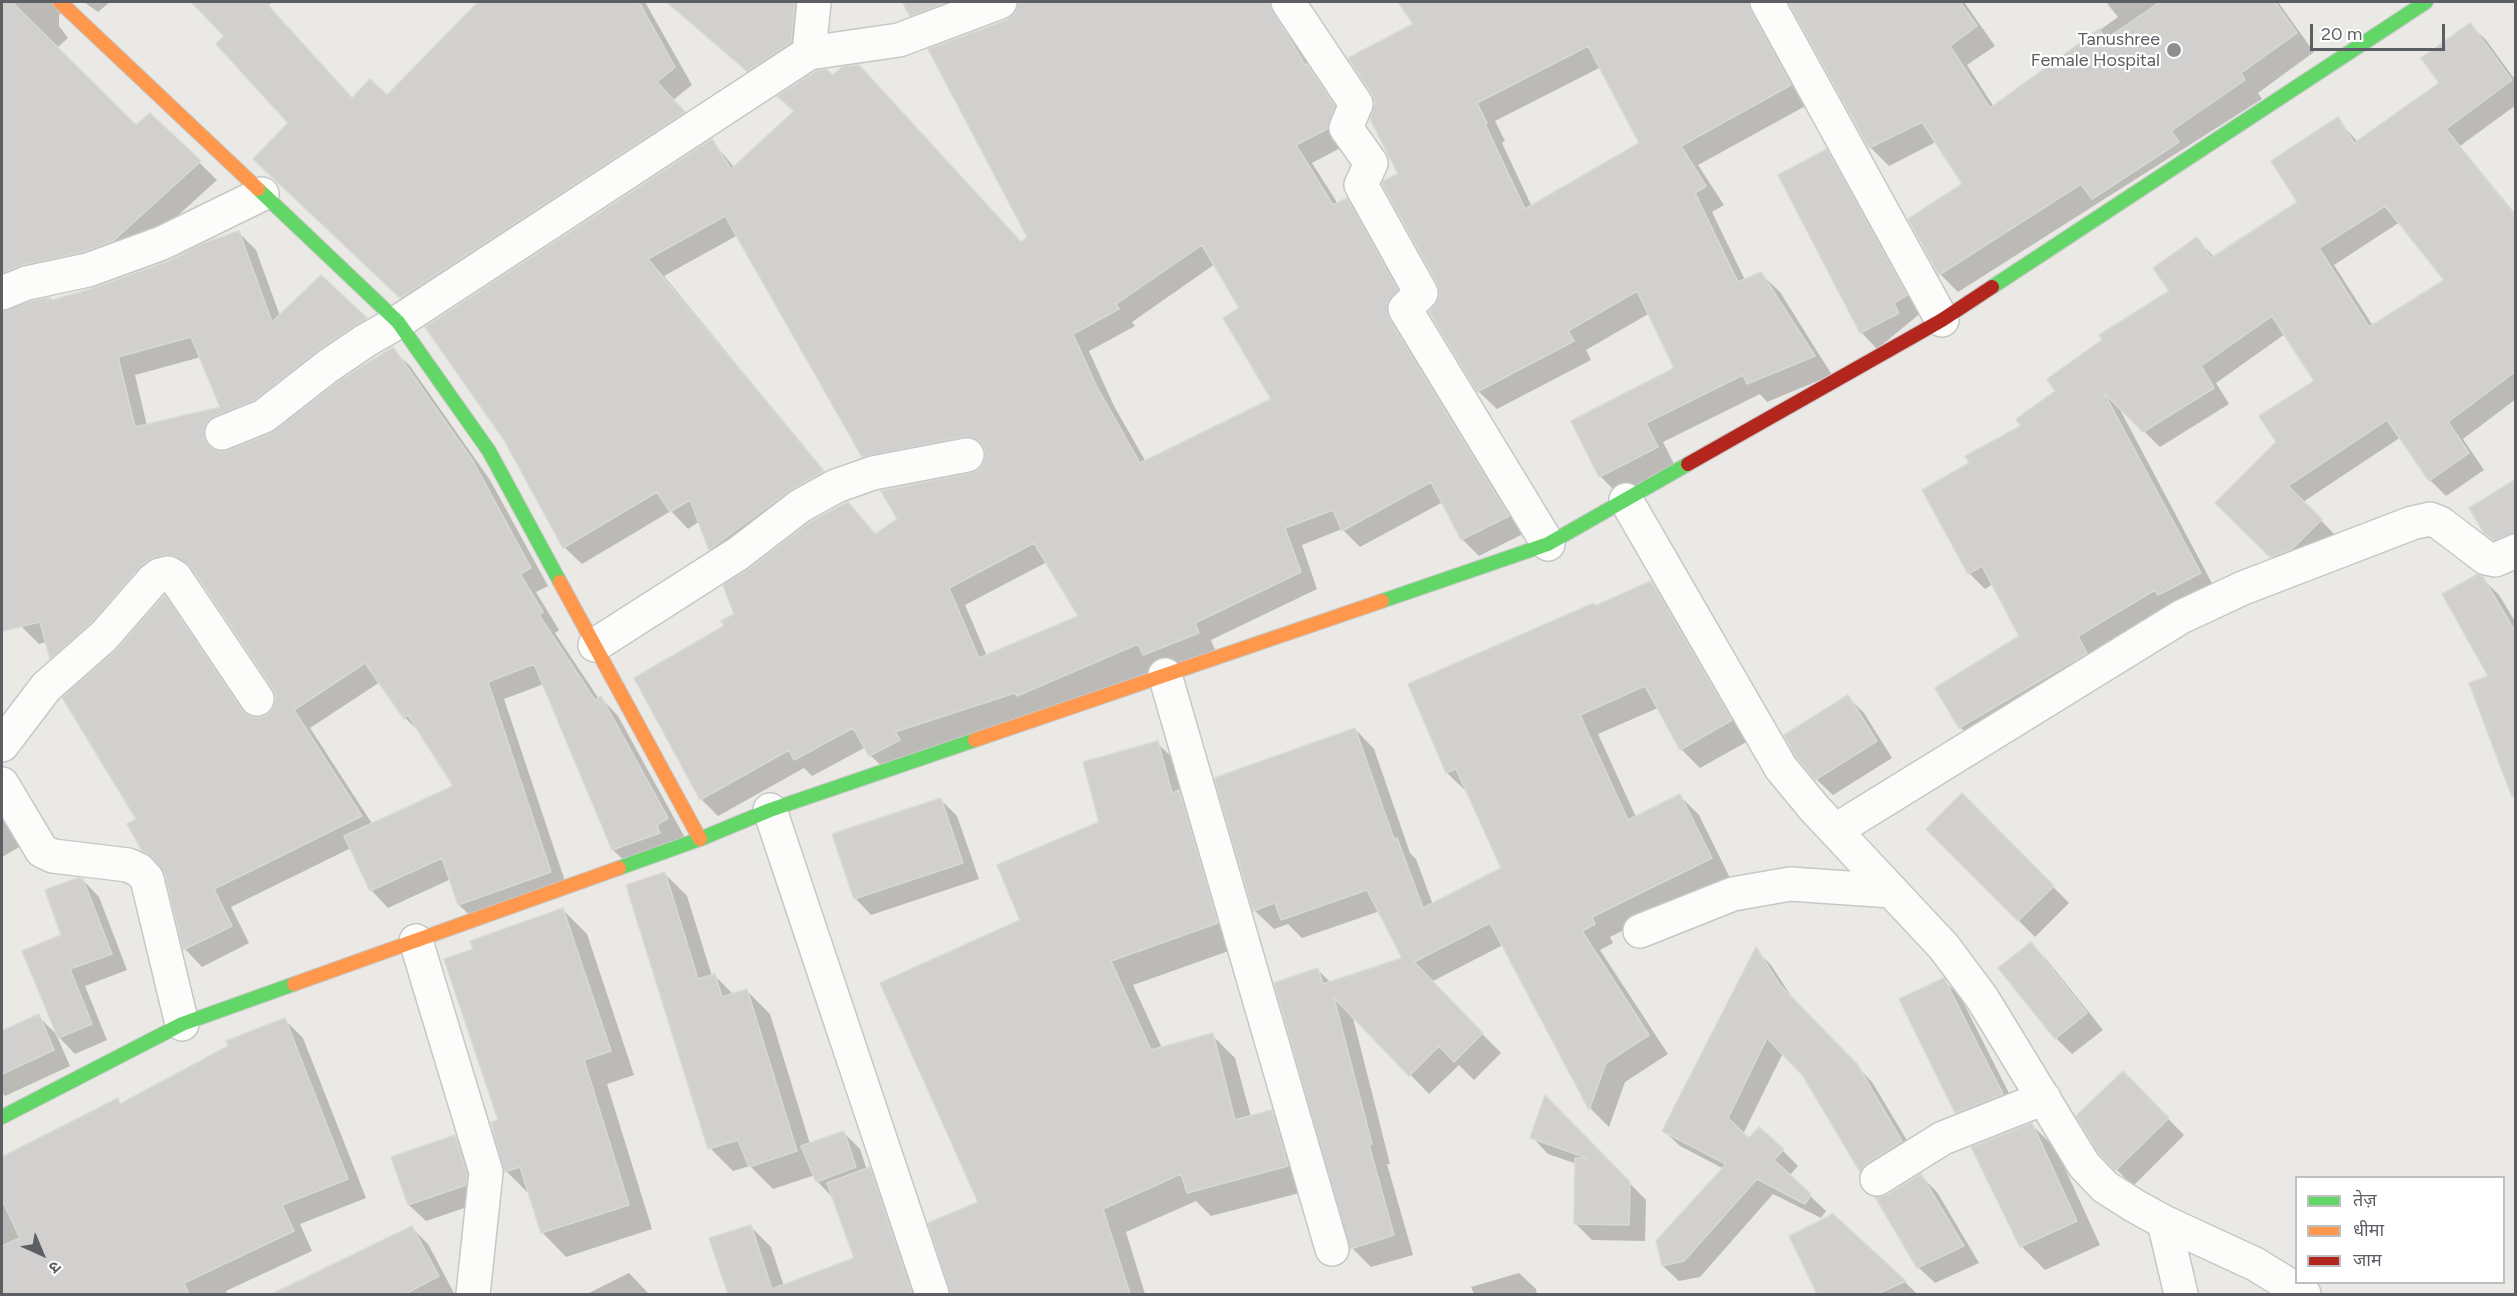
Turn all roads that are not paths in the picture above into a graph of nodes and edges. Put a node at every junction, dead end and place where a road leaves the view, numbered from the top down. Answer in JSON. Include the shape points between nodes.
{"nodes":[{"id":1,"x":60,"y":2,"type":"edge"},
{"id":2,"x":814,"y":2,"type":"edge"},
{"id":3,"x":1000,"y":2,"type":"edge"},
{"id":4,"x":1288,"y":2,"type":"edge"},
{"id":5,"x":1767,"y":2,"type":"edge"},
{"id":6,"x":2426,"y":2,"type":"edge"},
{"id":7,"x":809,"y":53,"type":"junction"},
{"id":8,"x":262,"y":194,"type":"junction"},
{"id":9,"x":2,"y":293,"type":"edge"},
{"id":10,"x":1942,"y":320,"type":"junction"},
{"id":11,"x":398,"y":322,"type":"junction"},
{"id":12,"x":222,"y":433,"type":"dead end"},
{"id":13,"x":967,"y":455,"type":"dead end"},
{"id":14,"x":1626,"y":500,"type":"junction"},
{"id":15,"x":1548,"y":544,"type":"junction"},
{"id":16,"x":2516,"y":551,"type":"edge"},
{"id":17,"x":595,"y":645,"type":"junction"},
{"id":18,"x":1165,"y":675,"type":"junction"},
{"id":19,"x":256,"y":699,"type":"dead end"},
{"id":20,"x":2,"y":745,"type":"edge"},
{"id":21,"x":2,"y":784,"type":"edge"},
{"id":22,"x":770,"y":810,"type":"junction"},
{"id":23,"x":1836,"y":830,"type":"junction"},
{"id":24,"x":700,"y":839,"type":"junction"},
{"id":25,"x":1892,"y":891,"type":"junction"},
{"id":26,"x":1640,"y":931,"type":"dead end"},
{"id":27,"x":416,"y":941,"type":"junction"},
{"id":28,"x":182,"y":1024,"type":"junction"},
{"id":29,"x":2044,"y":1098,"type":"junction"},
{"id":30,"x":2,"y":1117,"type":"edge"},
{"id":31,"x":1877,"y":1179,"type":"dead end"},
{"id":32,"x":2164,"y":1222,"type":"junction"},
{"id":33,"x":1332,"y":1249,"type":"dead end"},
{"id":34,"x":473,"y":1294,"type":"edge"},
{"id":35,"x":932,"y":1294,"type":"edge"},
{"id":36,"x":2181,"y":1294,"type":"edge"},
{"id":37,"x":2304,"y":1294,"type":"edge"}],
"edges":[{"from":1,"to":8,"type":"main road"},
{"from":2,"to":7,"type":"street"},
{"from":3,"to":7,"type":"street","via":[[899,40]]},
{"from":4,"to":15,"type":"street","via":[[1356,104],[1346,128],[1371,163],[1361,185],[1421,293],[1406,309]]},
{"from":5,"to":10,"type":"street"},
{"from":6,"to":10,"type":"main road"},
{"from":7,"to":11,"type":"street"},
{"from":8,"to":9,"type":"street","via":[[142,250],[88,270]]},
{"from":8,"to":11,"type":"main road"},
{"from":10,"to":14,"type":"main road"},
{"from":11,"to":12,"type":"street","via":[[334,362],[264,416]]},
{"from":11,"to":17,"type":"main road","via":[[489,451]]},
{"from":13,"to":17,"type":"street","via":[[873,473],[836,486],[800,506],[739,553]]},
{"from":14,"to":15,"type":"main road"},
{"from":14,"to":23,"type":"street","via":[[1781,768]]},
{"from":15,"to":18,"type":"main road"},
{"from":16,"to":23,"type":"street","via":[[2495,560],[2486,558],[2430,519],[2243,588],[2181,617]]},
{"from":17,"to":24,"type":"main road"},
{"from":18,"to":22,"type":"main road"},
{"from":18,"to":33,"type":"street"},
{"from":19,"to":20,"type":"street","via":[[175,577],[168,573],[152,581],[104,636],[46,687]]},
{"from":21,"to":28,"type":"street","via":[[42,851],[53,856],[128,865],[140,870],[147,879]]},
{"from":22,"to":24,"type":"main road"},
{"from":22,"to":35,"type":"street"},
{"from":23,"to":25,"type":"street"},
{"from":24,"to":27,"type":"main road"},
{"from":25,"to":26,"type":"street","via":[[1790,884],[1733,894]]},
{"from":25,"to":29,"type":"street","via":[[1944,947],[1982,998]]},
{"from":27,"to":28,"type":"main road"},
{"from":27,"to":34,"type":"street","via":[[486,1172]]},
{"from":28,"to":30,"type":"main road"},
{"from":29,"to":31,"type":"street","via":[[1943,1138]]},
{"from":29,"to":32,"type":"street","via":[[2084,1165],[2105,1187]]},
{"from":32,"to":36,"type":"street"},
{"from":32,"to":37,"type":"street","via":[[2255,1264]]}]}
